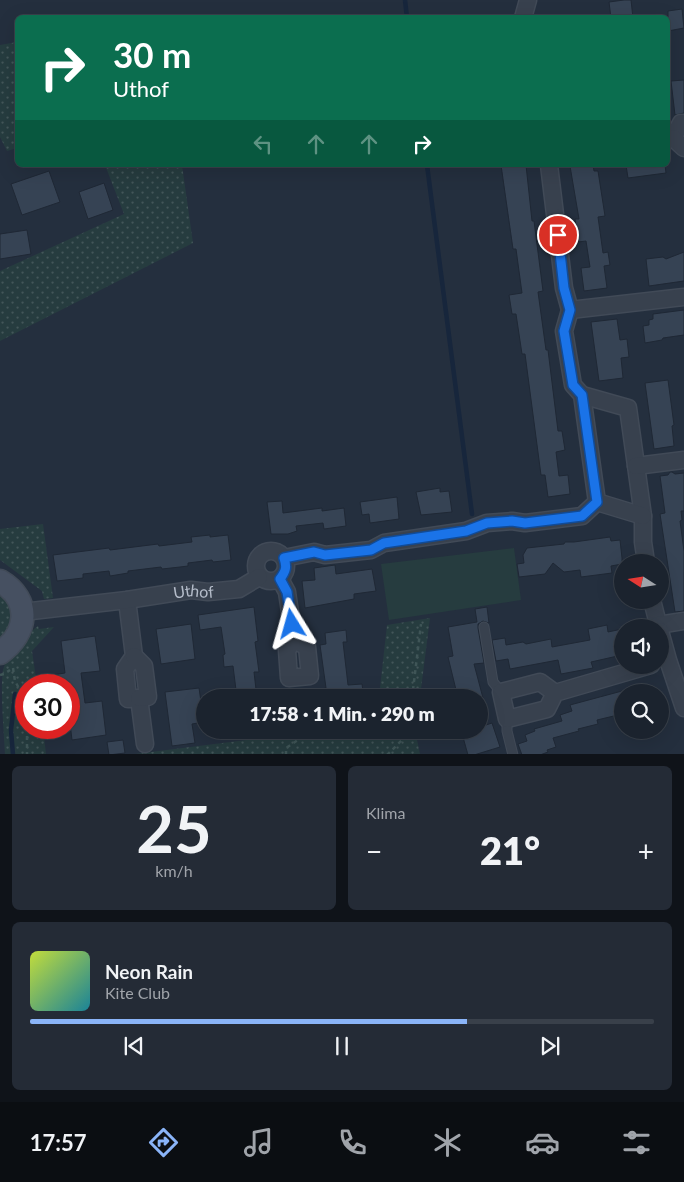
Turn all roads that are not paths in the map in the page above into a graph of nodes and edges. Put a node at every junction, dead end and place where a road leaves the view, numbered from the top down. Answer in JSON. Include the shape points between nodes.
{"nodes":[{"id":1,"x":528,"y":0,"type":"edge"},
{"id":2,"x":524,"y":15,"type":"edge"},
{"id":3,"x":684,"y":123,"type":"edge"},
{"id":4,"x":675,"y":142,"type":"edge"},
{"id":5,"x":549,"y":167,"type":"edge"},
{"id":6,"x":684,"y":297,"type":"edge"},
{"id":7,"x":570,"y":310,"type":"junction"},
{"id":8,"x":582,"y":395,"type":"junction"},
{"id":9,"x":684,"y":460,"type":"edge"},
{"id":10,"x":636,"y":466,"type":"junction"},
{"id":11,"x":597,"y":502,"type":"junction"},
{"id":12,"x":643,"y":516,"type":"junction"},
{"id":13,"x":645,"y":554,"type":"edge"},
{"id":14,"x":284,"y":558,"type":"junction"},
{"id":15,"x":259,"y":577,"type":"junction"},
{"id":16,"x":280,"y":579,"type":"junction"},
{"id":17,"x":0,"y":581,"type":"edge"},
{"id":18,"x":127,"y":600,"type":"junction"},
{"id":19,"x":23,"y":612,"type":"junction"},
{"id":20,"x":684,"y":621,"type":"edge"},
{"id":21,"x":669,"y":625,"type":"edge"},
{"id":22,"x":484,"y":627,"type":"dead end"},
{"id":23,"x":294,"y":640,"type":"dead end"},
{"id":24,"x":0,"y":653,"type":"edge"},
{"id":25,"x":669,"y":673,"type":"edge"},
{"id":26,"x":620,"y":674,"type":"edge"},
{"id":27,"x":500,"y":692,"type":"junction"},
{"id":28,"x":555,"y":693,"type":"junction"},
{"id":29,"x":684,"y":708,"type":"edge"},
{"id":30,"x":507,"y":719,"type":"junction"},
{"id":31,"x":145,"y":744,"type":"dead end"},
{"id":32,"x":513,"y":754,"type":"edge"}],
"edges":[{"from":1,"to":2,"type":"street"},
{"from":3,"to":4,"type":"street"},
{"from":5,"to":7,"type":"street","via":[[564,288]]},
{"from":6,"to":7,"type":"street"},
{"from":7,"to":8,"type":"street","via":[[564,331],[573,385]]},
{"from":8,"to":10,"type":"street","via":[[628,408]]},
{"from":8,"to":11,"type":"street"},
{"from":9,"to":10,"type":"street"},
{"from":10,"to":12,"type":"street"},
{"from":11,"to":12,"type":"street"},
{"from":11,"to":14,"type":"street","via":[[582,516],[525,523],[487,523],[466,531],[384,543],[371,550],[325,555],[314,552]]},
{"from":12,"to":13,"type":"street"},
{"from":14,"to":15,"type":"street","via":[[272,551],[264,552],[256,563]]},
{"from":14,"to":16,"type":"street","via":[[285,573]]},
{"from":15,"to":16,"type":"street","via":[[273,582]]},
{"from":15,"to":18,"type":"street","name":"Uthof","via":[[239,589],[190,590]]},
{"from":16,"to":23,"type":"street","via":[[287,592]]},
{"from":17,"to":19,"type":"street","via":[[17,595]]},
{"from":18,"to":19,"type":"street","name":"Uthof"},
{"from":18,"to":31,"type":"street","via":[[134,656],[125,669],[128,699],[139,698]]},
{"from":19,"to":24,"type":"street","via":[[21,629],[12,644]]},
{"from":20,"to":21,"type":"street"},
{"from":22,"to":27,"type":"lane","via":[[493,682]]},
{"from":25,"to":29,"type":"street"},
{"from":26,"to":28,"type":"street"},
{"from":27,"to":28,"type":"street","via":[[540,682]]},
{"from":27,"to":30,"type":"street"},
{"from":28,"to":30,"type":"street","via":[[547,710]]},
{"from":30,"to":32,"type":"lane"}]}
